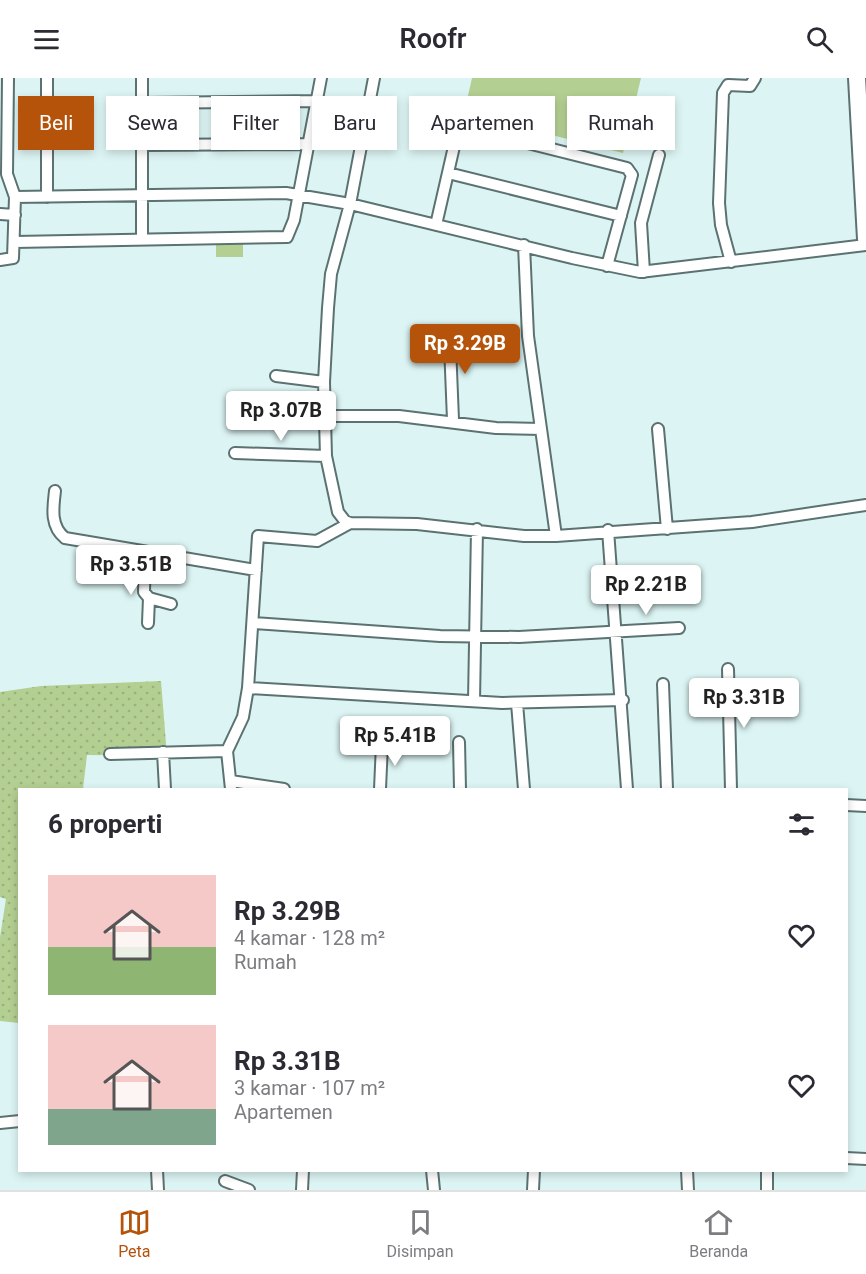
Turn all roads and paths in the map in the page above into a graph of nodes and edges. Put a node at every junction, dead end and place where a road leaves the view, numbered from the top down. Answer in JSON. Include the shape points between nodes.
{"nodes":[{"id":1,"x":8,"y":78,"type":"edge"},
{"id":2,"x":48,"y":78,"type":"edge"},
{"id":3,"x":142,"y":78,"type":"edge"},
{"id":4,"x":321,"y":78,"type":"edge"},
{"id":5,"x":374,"y":78,"type":"edge"},
{"id":6,"x":755,"y":78,"type":"edge"},
{"id":7,"x":857,"y":78,"type":"edge"},
{"id":8,"x":142,"y":96,"type":"edge"},
{"id":9,"x":317,"y":96,"type":"edge"},
{"id":10,"x":862,"y":98,"type":"edge"},
{"id":11,"x":312,"y":100,"type":"edge"},
{"id":12,"x":199,"y":103,"type":"edge"},
{"id":13,"x":4,"y":117,"type":"edge"},
{"id":14,"x":312,"y":125,"type":"edge"},
{"id":15,"x":309,"y":144,"type":"junction"},
{"id":16,"x":199,"y":145,"type":"edge"},
{"id":17,"x":142,"y":150,"type":"edge"},
{"id":18,"x":659,"y":155,"type":"dead end"},
{"id":19,"x":3,"y":159,"type":"edge"},
{"id":20,"x":448,"y":173,"type":"junction"},
{"id":21,"x":142,"y":195,"type":"junction"},
{"id":22,"x":298,"y":195,"type":"junction"},
{"id":23,"x":47,"y":197,"type":"junction"},
{"id":24,"x":15,"y":198,"type":"junction"},
{"id":25,"x":350,"y":204,"type":"junction"},
{"id":26,"x":0,"y":214,"type":"edge"},
{"id":27,"x":15,"y":215,"type":"junction"},
{"id":28,"x":621,"y":216,"type":"junction"},
{"id":29,"x":436,"y":225,"type":"junction"},
{"id":30,"x":866,"y":239,"type":"edge"},
{"id":31,"x":142,"y":240,"type":"junction"},
{"id":32,"x":15,"y":242,"type":"junction"},
{"id":33,"x":524,"y":245,"type":"junction"},
{"id":34,"x":866,"y":245,"type":"edge"},
{"id":35,"x":0,"y":260,"type":"edge"},
{"id":36,"x":731,"y":262,"type":"junction"},
{"id":37,"x":607,"y":267,"type":"junction"},
{"id":38,"x":644,"y":272,"type":"junction"},
{"id":39,"x":442,"y":335,"type":"dead end"},
{"id":40,"x":276,"y":376,"type":"dead end"},
{"id":41,"x":324,"y":382,"type":"junction"},
{"id":42,"x":324,"y":416,"type":"junction"},
{"id":43,"x":453,"y":420,"type":"junction"},
{"id":44,"x":541,"y":429,"type":"junction"},
{"id":45,"x":658,"y":429,"type":"dead end"},
{"id":46,"x":235,"y":453,"type":"dead end"},
{"id":47,"x":326,"y":456,"type":"junction"},
{"id":48,"x":55,"y":491,"type":"dead end"},
{"id":49,"x":866,"y":505,"type":"edge"},
{"id":50,"x":350,"y":523,"type":"junction"},
{"id":51,"x":477,"y":529,"type":"junction"},
{"id":52,"x":608,"y":530,"type":"junction"},
{"id":53,"x":667,"y":530,"type":"junction"},
{"id":54,"x":556,"y":536,"type":"junction"},
{"id":55,"x":145,"y":552,"type":"junction"},
{"id":56,"x":256,"y":570,"type":"junction"},
{"id":57,"x":149,"y":598,"type":"junction"},
{"id":58,"x":171,"y":604,"type":"dead end"},
{"id":59,"x":148,"y":623,"type":"dead end"},
{"id":60,"x":253,"y":623,"type":"junction"},
{"id":61,"x":678,"y":628,"type":"dead end"},
{"id":62,"x":615,"y":633,"type":"junction"},
{"id":63,"x":474,"y":636,"type":"junction"},
{"id":64,"x":728,"y":669,"type":"dead end"},
{"id":65,"x":663,"y":684,"type":"dead end"},
{"id":66,"x":248,"y":688,"type":"junction"},
{"id":67,"x":623,"y":700,"type":"junction"},
{"id":68,"x":474,"y":701,"type":"junction"},
{"id":69,"x":517,"y":703,"type":"junction"},
{"id":70,"x":459,"y":742,"type":"dead end"},
{"id":71,"x":382,"y":744,"type":"dead end"},
{"id":72,"x":227,"y":751,"type":"junction"},
{"id":73,"x":163,"y":753,"type":"junction"},
{"id":74,"x":110,"y":754,"type":"dead end"},
{"id":75,"x":231,"y":785,"type":"edge"},
{"id":76,"x":165,"y":788,"type":"edge"},
{"id":77,"x":271,"y":788,"type":"edge"},
{"id":78,"x":380,"y":788,"type":"edge"},
{"id":79,"x":460,"y":788,"type":"edge"},
{"id":80,"x":524,"y":788,"type":"edge"},
{"id":81,"x":627,"y":788,"type":"edge"},
{"id":82,"x":667,"y":788,"type":"edge"},
{"id":83,"x":731,"y":788,"type":"edge"},
{"id":84,"x":848,"y":806,"type":"edge"},
{"id":85,"x":866,"y":806,"type":"edge"},
{"id":86,"x":18,"y":1121,"type":"edge"},
{"id":87,"x":0,"y":1123,"type":"edge"},
{"id":88,"x":848,"y":1158,"type":"edge"},
{"id":89,"x":866,"y":1159,"type":"edge"},
{"id":90,"x":157,"y":1172,"type":"edge"},
{"id":91,"x":303,"y":1172,"type":"edge"},
{"id":92,"x":432,"y":1172,"type":"edge"},
{"id":93,"x":534,"y":1172,"type":"edge"},
{"id":94,"x":687,"y":1172,"type":"edge"},
{"id":95,"x":767,"y":1172,"type":"edge"},
{"id":96,"x":225,"y":1182,"type":"dead end"},
{"id":97,"x":158,"y":1190,"type":"edge"},
{"id":98,"x":249,"y":1190,"type":"edge"},
{"id":99,"x":302,"y":1190,"type":"edge"},
{"id":100,"x":434,"y":1190,"type":"edge"},
{"id":101,"x":533,"y":1190,"type":"edge"},
{"id":102,"x":688,"y":1190,"type":"edge"},
{"id":103,"x":767,"y":1190,"type":"edge"}],
"edges":[{"from":1,"to":13,"type":"street"},
{"from":2,"to":23,"type":"street"},
{"from":3,"to":8,"type":"street"},
{"from":4,"to":9,"type":"street"},
{"from":5,"to":25,"type":"street"},
{"from":6,"to":36,"type":"street","via":[[750,86],[728,85],[723,93],[719,203]]},
{"from":7,"to":10,"type":"main road"},
{"from":10,"to":30,"type":"main road"},
{"from":11,"to":12,"type":"street"},
{"from":13,"to":19,"type":"street"},
{"from":14,"to":15,"type":"street"},
{"from":15,"to":16,"type":"street"},
{"from":15,"to":22,"type":"street"},
{"from":17,"to":21,"type":"street"},
{"from":18,"to":38,"type":"street","via":[[641,224]]},
{"from":19,"to":24,"type":"street"},
{"from":20,"to":28,"type":"street"},
{"from":20,"to":28,"type":"street","via":[[456,131],[460,129],[598,160],[631,171]]},
{"from":20,"to":29,"type":"street"},
{"from":21,"to":22,"type":"street","via":[[260,191]]},
{"from":21,"to":23,"type":"street"},
{"from":21,"to":31,"type":"street"},
{"from":22,"to":25,"type":"street"},
{"from":22,"to":31,"type":"street","via":[[290,232],[284,238]]},
{"from":23,"to":24,"type":"street"},
{"from":24,"to":27,"type":"street"},
{"from":25,"to":29,"type":"street"},
{"from":25,"to":41,"type":"street","via":[[331,274]]},
{"from":26,"to":27,"type":"street"},
{"from":27,"to":32,"type":"street"},
{"from":28,"to":37,"type":"street"},
{"from":29,"to":33,"type":"street"},
{"from":31,"to":32,"type":"street"},
{"from":32,"to":35,"type":"street","via":[[11,259]]},
{"from":33,"to":37,"type":"street"},
{"from":33,"to":44,"type":"street","via":[[528,336]]},
{"from":34,"to":36,"type":"street"},
{"from":36,"to":38,"type":"street"},
{"from":37,"to":38,"type":"street"},
{"from":39,"to":43,"type":"street","via":[[443,342],[450,345]]},
{"from":40,"to":41,"type":"street"},
{"from":41,"to":42,"type":"street"},
{"from":42,"to":43,"type":"street"},
{"from":42,"to":47,"type":"street"},
{"from":43,"to":44,"type":"street","via":[[496,428]]},
{"from":44,"to":54,"type":"street"},
{"from":45,"to":53,"type":"street"},
{"from":46,"to":47,"type":"street"},
{"from":47,"to":50,"type":"street","via":[[338,512]]},
{"from":48,"to":55,"type":"street","via":[[53,511],[64,538]]},
{"from":49,"to":53,"type":"street"},
{"from":50,"to":51,"type":"street"},
{"from":50,"to":56,"type":"street","via":[[317,540],[258,536]]},
{"from":51,"to":54,"type":"street"},
{"from":51,"to":63,"type":"street"},
{"from":52,"to":53,"type":"street"},
{"from":52,"to":54,"type":"street"},
{"from":52,"to":62,"type":"street"},
{"from":55,"to":56,"type":"street"},
{"from":55,"to":57,"type":"street","via":[[143,582]]},
{"from":56,"to":60,"type":"street"},
{"from":57,"to":58,"type":"street"},
{"from":57,"to":59,"type":"street"},
{"from":60,"to":63,"type":"street"},
{"from":60,"to":66,"type":"street"},
{"from":61,"to":62,"type":"street"},
{"from":62,"to":63,"type":"street"},
{"from":62,"to":67,"type":"street"},
{"from":63,"to":68,"type":"street"},
{"from":64,"to":83,"type":"street"},
{"from":65,"to":82,"type":"street"},
{"from":66,"to":68,"type":"street"},
{"from":66,"to":72,"type":"street","via":[[243,717]]},
{"from":67,"to":69,"type":"street"},
{"from":67,"to":81,"type":"street"},
{"from":68,"to":69,"type":"street"},
{"from":69,"to":80,"type":"street"},
{"from":70,"to":79,"type":"street"},
{"from":71,"to":78,"type":"street"},
{"from":72,"to":73,"type":"street"},
{"from":72,"to":75,"type":"street"},
{"from":73,"to":74,"type":"street"},
{"from":73,"to":76,"type":"street"},
{"from":75,"to":77,"type":"street"},
{"from":84,"to":85,"type":"street"},
{"from":86,"to":87,"type":"street"},
{"from":88,"to":89,"type":"street"},
{"from":90,"to":97,"type":"street"},
{"from":91,"to":99,"type":"street"},
{"from":92,"to":100,"type":"street"},
{"from":93,"to":101,"type":"street"},
{"from":94,"to":102,"type":"street"},
{"from":95,"to":103,"type":"street"},
{"from":96,"to":98,"type":"street"}]}
